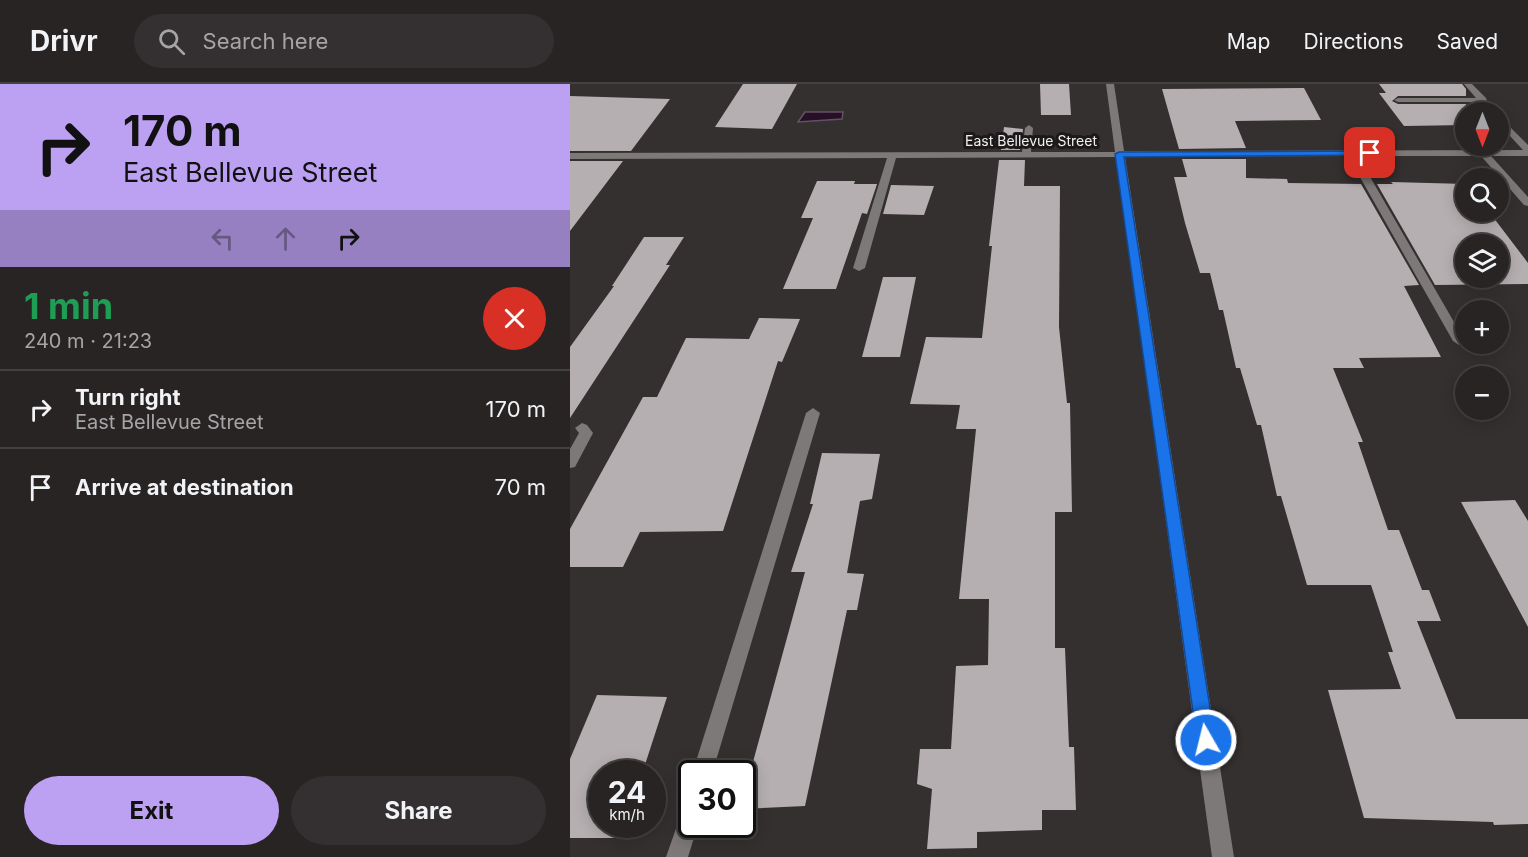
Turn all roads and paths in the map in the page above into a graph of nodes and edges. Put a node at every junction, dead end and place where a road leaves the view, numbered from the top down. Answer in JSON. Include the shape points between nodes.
{"nodes":[{"id":1,"x":1110,"y":84,"type":"edge"},
{"id":2,"x":1468,"y":84,"type":"edge"},
{"id":3,"x":1398,"y":100,"type":"dead end"},
{"id":4,"x":1483,"y":100,"type":"joint"},
{"id":5,"x":1029,"y":128,"type":"dead end"},
{"id":6,"x":1509,"y":129,"type":"edge"},
{"id":7,"x":1528,"y":151,"type":"edge"},
{"id":8,"x":1509,"y":152,"type":"edge"},
{"id":9,"x":1352,"y":153,"type":"junction"},
{"id":10,"x":1455,"y":153,"type":"edge"},
{"id":11,"x":1026,"y":154,"type":"junction"},
{"id":12,"x":1119,"y":154,"type":"junction"},
{"id":13,"x":892,"y":155,"type":"junction"},
{"id":14,"x":570,"y":156,"type":"edge"},
{"id":15,"x":1486,"y":156,"type":"edge"},
{"id":16,"x":1528,"y":203,"type":"edge"},
{"id":17,"x":859,"y":268,"type":"dead end"},
{"id":18,"x":1455,"y":332,"type":"edge"},
{"id":19,"x":813,"y":413,"type":"dead end"},
{"id":20,"x":582,"y":428,"type":"dead end"},
{"id":21,"x":570,"y":463,"type":"edge"},
{"id":22,"x":706,"y":760,"type":"edge"},
{"id":23,"x":683,"y":838,"type":"edge"},
{"id":24,"x":677,"y":857,"type":"edge"},
{"id":25,"x":1223,"y":857,"type":"edge"}],
"edges":[{"from":1,"to":12,"type":"street"},
{"from":2,"to":4,"type":"street"},
{"from":3,"to":4,"type":"street"},
{"from":5,"to":11,"type":"street"},
{"from":6,"to":7,"type":"street"},
{"from":7,"to":8,"type":"street","name":"East Bellevue Street"},
{"from":9,"to":10,"type":"street","name":"East Bellevue Street"},
{"from":9,"to":12,"type":"street","name":"East Bellevue Street"},
{"from":9,"to":18,"type":"street"},
{"from":11,"to":12,"type":"street","name":"East Bellevue Street"},
{"from":11,"to":13,"type":"street","name":"East Bellevue Street"},
{"from":12,"to":25,"type":"street"},
{"from":13,"to":14,"type":"street","name":"East Bellevue Street"},
{"from":13,"to":17,"type":"street"},
{"from":15,"to":16,"type":"street"},
{"from":19,"to":22,"type":"street"},
{"from":20,"to":21,"type":"street","via":[[586,433]]},
{"from":23,"to":24,"type":"street"}]}
